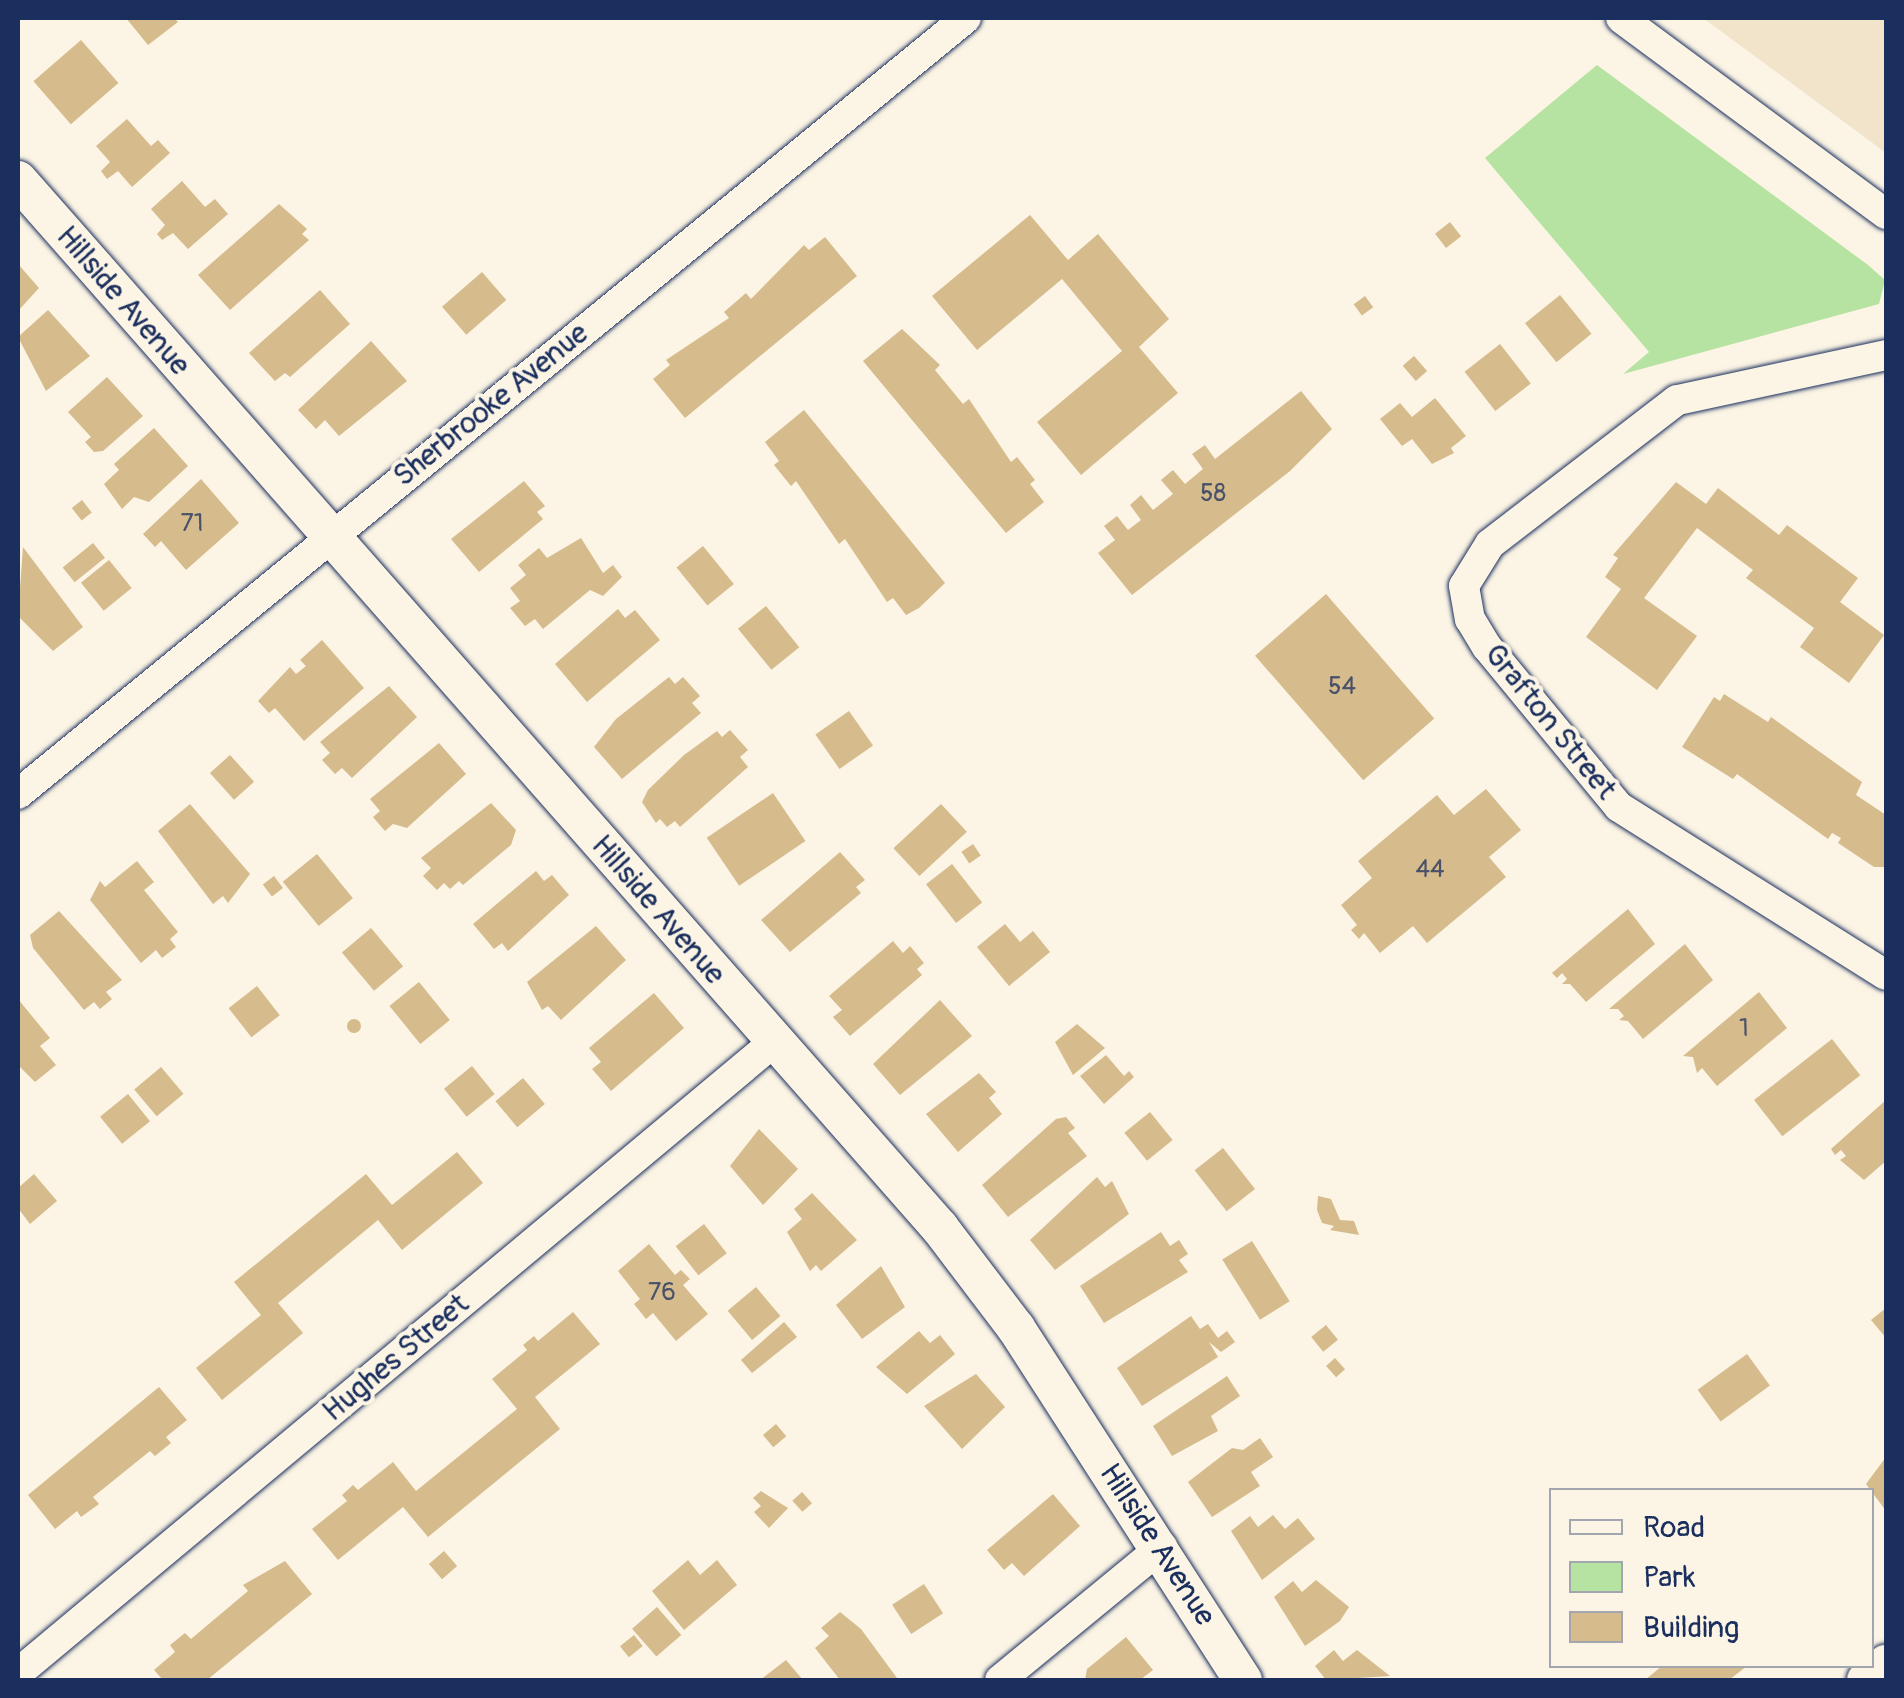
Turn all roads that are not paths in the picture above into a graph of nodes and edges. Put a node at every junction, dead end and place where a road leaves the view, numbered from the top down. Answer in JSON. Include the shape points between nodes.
{"nodes":[{"id":1,"x":966,"y":18,"type":"edge"},
{"id":2,"x":1621,"y":18,"type":"edge"},
{"id":3,"x":18,"y":180,"type":"edge"},
{"id":4,"x":1886,"y":214,"type":"edge"},
{"id":5,"x":1886,"y":356,"type":"edge"},
{"id":6,"x":330,"y":537,"type":"junction"},
{"id":7,"x":18,"y":794,"type":"edge"},
{"id":8,"x":1886,"y":976,"type":"edge"},
{"id":9,"x":774,"y":1042,"type":"junction"},
{"id":10,"x":1162,"y":1547,"type":"junction"},
{"id":11,"x":1886,"y":1664,"type":"edge"},
{"id":12,"x":18,"y":1674,"type":"edge"},
{"id":13,"x":1000,"y":1680,"type":"edge"},
{"id":14,"x":1243,"y":1680,"type":"edge"},
{"id":15,"x":1866,"y":1680,"type":"edge"}],
"edges":[{"from":1,"to":6,"type":"street","name":"Sherbrooke Avenue"},
{"from":2,"to":4,"type":"street"},
{"from":3,"to":6,"type":"street","name":"Hillside Avenue"},
{"from":5,"to":8,"type":"street","name":"Grafton Street","via":[[1676,400],[1490,544],[1464,586],[1470,619],[1487,647],[1619,807]]},
{"from":6,"to":7,"type":"street","name":"Sherbrooke Avenue"},
{"from":6,"to":9,"type":"street","name":"Hillside Avenue"},
{"from":9,"to":10,"type":"street","name":"Hillside Avenue","via":[[940,1228],[1016,1328]]},
{"from":9,"to":12,"type":"street","name":"Hughes Street"},
{"from":10,"to":13,"type":"street"},
{"from":10,"to":14,"type":"street","name":"Hillside Avenue"},
{"from":11,"to":15,"type":"street"}]}
